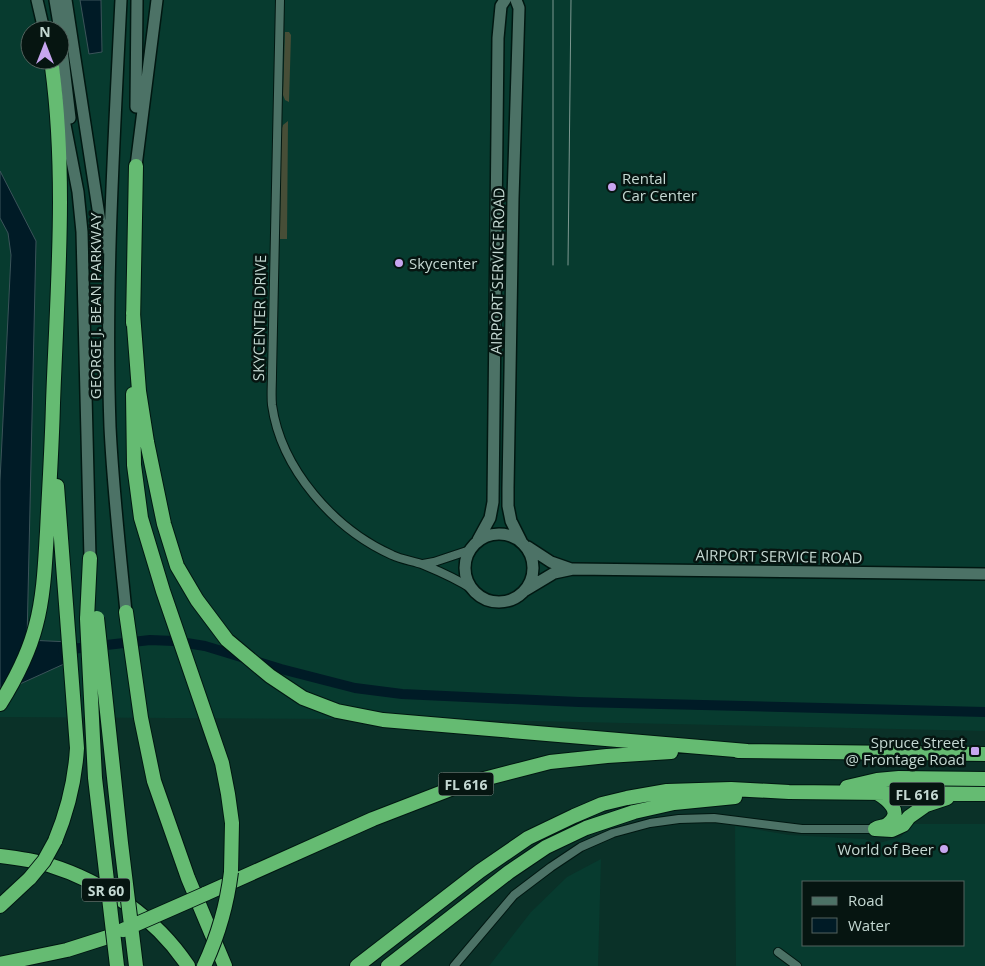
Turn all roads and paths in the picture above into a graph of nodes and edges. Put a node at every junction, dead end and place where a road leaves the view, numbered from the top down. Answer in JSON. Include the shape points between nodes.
{"nodes":[{"id":1,"x":37,"y":0,"type":"edge"},
{"id":2,"x":55,"y":0,"type":"edge"},
{"id":3,"x":66,"y":0,"type":"edge"},
{"id":4,"x":121,"y":0,"type":"edge"},
{"id":5,"x":137,"y":0,"type":"edge"},
{"id":6,"x":158,"y":0,"type":"edge"},
{"id":7,"x":280,"y":0,"type":"edge"},
{"id":8,"x":505,"y":0,"type":"edge"},
{"id":9,"x":516,"y":0,"type":"edge"},
{"id":10,"x":42,"y":20,"type":"edge"},
{"id":11,"x":58,"y":20,"type":"edge"},
{"id":12,"x":53,"y":70,"type":"edge"},
{"id":13,"x":53,"y":70,"type":"edge"},
{"id":14,"x":65,"y":70,"type":"edge"},
{"id":15,"x":136,"y":166,"type":"junction"},
{"id":16,"x":78,"y":192,"type":"junction"},
{"id":17,"x":109,"y":305,"type":"junction"},
{"id":18,"x":133,"y":313,"type":"junction"},
{"id":19,"x":53,"y":419,"type":"junction"},
{"id":20,"x":478,"y":540,"type":"junction"},
{"id":21,"x":522,"y":542,"type":"junction"},
{"id":22,"x":470,"y":550,"type":"junction"},
{"id":23,"x":90,"y":558,"type":"joint"},
{"id":24,"x":423,"y":564,"type":"junction"},
{"id":25,"x":573,"y":569,"type":"junction"},
{"id":26,"x":985,"y":574,"type":"edge"},
{"id":27,"x":472,"y":589,"type":"junction"},
{"id":28,"x":524,"y":591,"type":"junction"},
{"id":29,"x":126,"y":612,"type":"joint"},
{"id":30,"x":92,"y":619,"type":"junction"},
{"id":31,"x":0,"y":704,"type":"edge"},
{"id":32,"x":747,"y":751,"type":"junction"},
{"id":33,"x":985,"y":754,"type":"edge"},
{"id":34,"x":985,"y":779,"type":"edge"},
{"id":35,"x":788,"y":792,"type":"junction"},
{"id":36,"x":817,"y":792,"type":"junction"},
{"id":37,"x":876,"y":793,"type":"junction"},
{"id":38,"x":958,"y":794,"type":"junction"},
{"id":39,"x":985,"y":794,"type":"edge"},
{"id":40,"x":876,"y":829,"type":"junction"},
{"id":41,"x":0,"y":856,"type":"edge"},
{"id":42,"x":0,"y":906,"type":"edge"},
{"id":43,"x":778,"y":952,"type":"dead end"},
{"id":44,"x":0,"y":964,"type":"edge"},
{"id":45,"x":117,"y":966,"type":"edge"},
{"id":46,"x":136,"y":966,"type":"edge"},
{"id":47,"x":188,"y":966,"type":"edge"},
{"id":48,"x":204,"y":966,"type":"edge"},
{"id":49,"x":224,"y":966,"type":"edge"},
{"id":50,"x":357,"y":966,"type":"edge"},
{"id":51,"x":388,"y":966,"type":"edge"},
{"id":52,"x":454,"y":966,"type":"edge"},
{"id":53,"x":797,"y":966,"type":"edge"}],
"edges":[{"from":1,"to":10,"type":"street"},
{"from":2,"to":11,"type":"street"},
{"from":3,"to":17,"type":"street","via":[[106,263]]},
{"from":4,"to":17,"type":"street","name":"GEORGE J. BEAN PARKWAY"},
{"from":5,"to":15,"type":"street"},
{"from":6,"to":15,"type":"street"},
{"from":7,"to":24,"type":"street","name":"SKYCENTER DRIVE","via":[[272,374],[275,419],[296,470],[330,512],[375,547],[401,559]]},
{"from":8,"to":20,"type":"street","name":"AIRPORT SERVICE ROAD","via":[[501,6],[498,38],[492,502],[490,518]]},
{"from":9,"to":21,"type":"street","name":"AIRPORT SERVICE ROAD","via":[[519,8],[508,506],[511,521]]},
{"from":12,"to":16,"type":"street","name":"GEORGE J. BEAN PARKWAY"},
{"from":13,"to":19,"type":"highway","via":[[60,171]]},
{"from":14,"to":16,"type":"street"},
{"from":15,"to":18,"type":"highway"},
{"from":16,"to":23,"type":"street","name":"GEORGE J. BEAN PARKWAY","via":[[84,271]]},
{"from":17,"to":29,"type":"street","name":"GEORGE J. BEAN PARKWAY","via":[[114,491]]},
{"from":18,"to":32,"type":"highway","via":[[147,442],[164,524],[177,566],[227,640],[270,676],[303,698],[337,710],[384,720]]},
{"from":18,"to":48,"type":"highway","bridge":true,"via":[[134,465],[142,518],[163,591],[222,764],[230,803],[232,847],[228,891],[219,930]]},
{"from":19,"to":31,"type":"highway","via":[[44,582],[36,626]]},
{"from":19,"to":42,"type":"highway","bridge":true,"via":[[76,768],[67,810],[44,861]]},
{"from":20,"to":21,"type":"street","via":[[502,534]]},
{"from":20,"to":22,"type":"street"},
{"from":21,"to":25,"type":"street","name":"AIRPORT SERVICE ROAD","via":[[551,562]]},
{"from":21,"to":28,"type":"street","via":[[532,560],[533,570]]},
{"from":22,"to":24,"type":"street","name":"SKYCENTER DRIVE"},
{"from":22,"to":27,"type":"street","via":[[465,567],[466,579]]},
{"from":23,"to":30,"type":"highway"},
{"from":24,"to":27,"type":"street","name":"SKYCENTER DRIVE"},
{"from":25,"to":26,"type":"street","name":"AIRPORT SERVICE ROAD"},
{"from":25,"to":28,"type":"street","name":"AIRPORT SERVICE ROAD","via":[[542,578]]},
{"from":27,"to":28,"type":"street","via":[[481,597],[504,602]]},
{"from":29,"to":49,"type":"highway","via":[[154,781],[188,878]]},
{"from":30,"to":45,"type":"highway","bridge":true,"via":[[95,778]]},
{"from":30,"to":46,"type":"highway","bridge":true},
{"from":32,"to":33,"type":"highway","number":"FL 616"},
{"from":32,"to":44,"type":"highway","number":"FL 616","bridge":true,"via":[[607,756],[550,762],[461,785],[373,819],[111,936],[67,950]]},
{"from":34,"to":36,"type":"highway","via":[[899,778]]},
{"from":35,"to":36,"type":"highway","number":"FL 616"},
{"from":35,"to":50,"type":"highway","number":"FL 616","via":[[731,789],[667,791],[602,804],[528,838]]},
{"from":35,"to":51,"type":"highway","via":[[674,803],[586,828],[546,847],[509,872]]},
{"from":36,"to":37,"type":"highway","number":"FL 616"},
{"from":37,"to":38,"type":"highway","number":"FL 616"},
{"from":37,"to":40,"type":"highway","via":[[887,798],[893,806],[894,816],[889,824]]},
{"from":38,"to":39,"type":"highway","number":"FL 616"},
{"from":38,"to":40,"type":"highway","via":[[926,805],[892,830]]},
{"from":40,"to":52,"type":"street","via":[[802,829],[714,818],[641,824],[581,847],[514,895]]},
{"from":41,"to":47,"type":"highway","number":"SR 60","via":[[49,865],[104,889],[138,912]]},
{"from":43,"to":53,"type":"street"}]}
